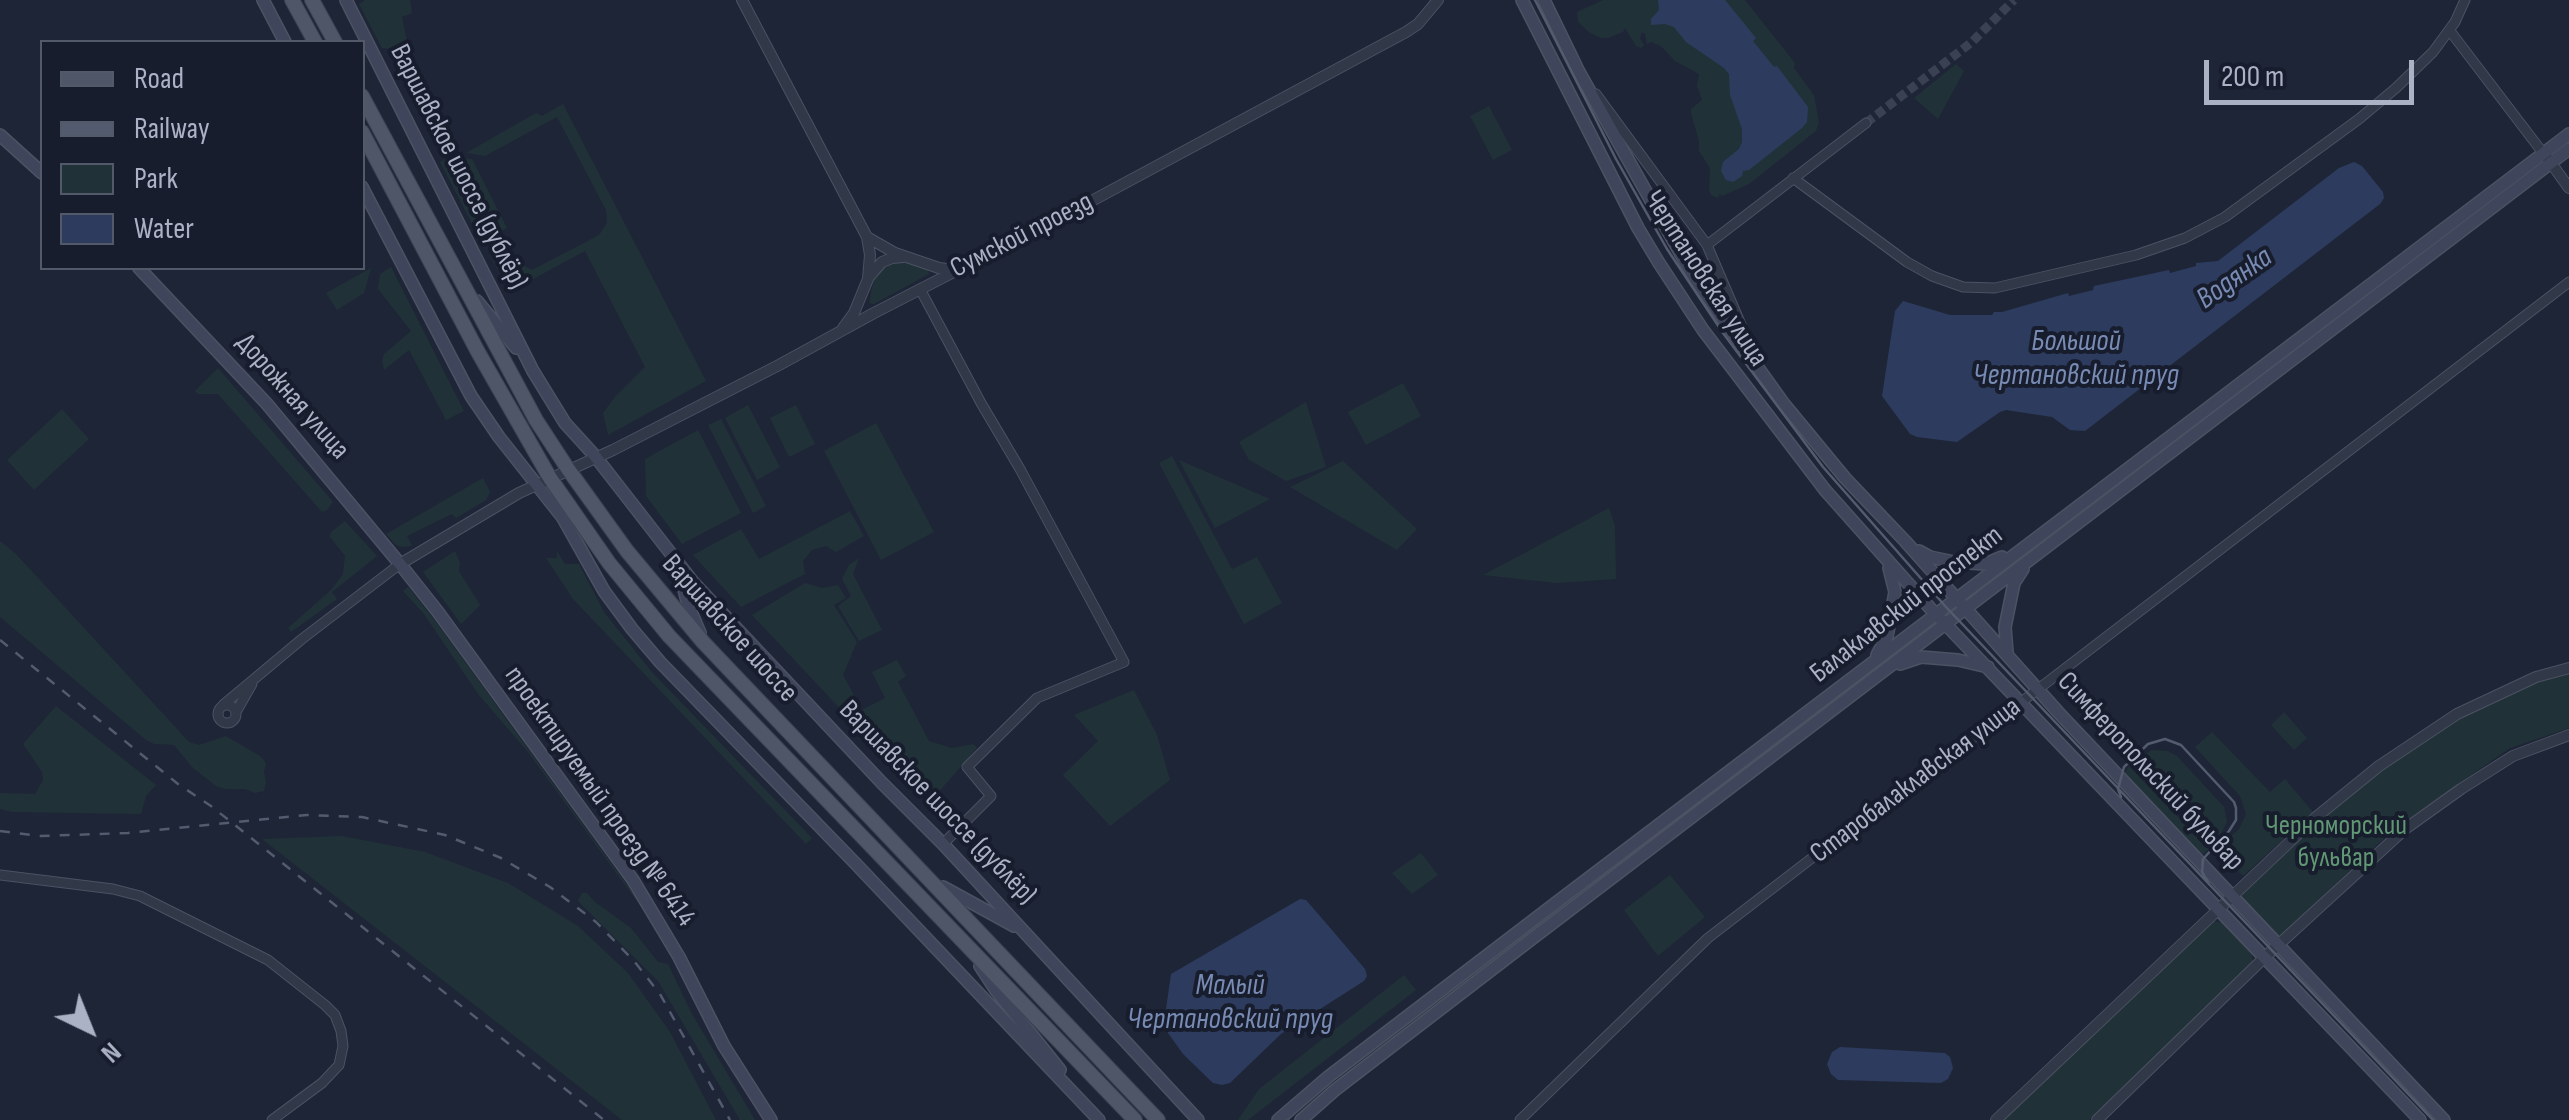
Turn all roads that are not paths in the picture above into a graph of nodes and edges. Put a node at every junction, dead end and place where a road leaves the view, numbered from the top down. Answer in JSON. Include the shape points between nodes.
{"nodes":[{"id":1,"x":263,"y":0,"type":"edge"},
{"id":2,"x":292,"y":0,"type":"edge"},
{"id":3,"x":312,"y":0,"type":"edge"},
{"id":4,"x":346,"y":0,"type":"edge"},
{"id":5,"x":742,"y":0,"type":"edge"},
{"id":6,"x":1522,"y":0,"type":"edge"},
{"id":7,"x":1544,"y":0,"type":"edge"},
{"id":8,"x":2465,"y":0,"type":"edge"},
{"id":9,"x":1437,"y":2,"type":"edge"},
{"id":10,"x":2450,"y":31,"type":"junction"},
{"id":11,"x":284,"y":40,"type":"edge"},
{"id":12,"x":314,"y":40,"type":"edge"},
{"id":13,"x":333,"y":40,"type":"edge"},
{"id":14,"x":1576,"y":68,"type":"junction"},
{"id":15,"x":1557,"y":72,"type":"junction"},
{"id":16,"x":365,"y":102,"type":"edge"},
{"id":17,"x":1866,"y":123,"type":"tunnel mouth"},
{"id":18,"x":0,"y":134,"type":"edge"},
{"id":19,"x":2569,"y":134,"type":"edge"},
{"id":20,"x":365,"y":138,"type":"edge"},
{"id":21,"x":2569,"y":148,"type":"edge"},
{"id":22,"x":2547,"y":158,"type":"junction"},
{"id":23,"x":40,"y":171,"type":"edge"},
{"id":24,"x":1793,"y":178,"type":"junction"},
{"id":25,"x":2569,"y":188,"type":"edge"},
{"id":26,"x":365,"y":190,"type":"edge"},
{"id":27,"x":867,"y":237,"type":"junction"},
{"id":28,"x":1707,"y":245,"type":"junction"},
{"id":29,"x":907,"y":257,"type":"junction"},
{"id":30,"x":926,"y":262,"type":"junction"},
{"id":31,"x":141,"y":270,"type":"edge"},
{"id":32,"x":958,"y":270,"type":"junction"},
{"id":33,"x":868,"y":279,"type":"junction"},
{"id":34,"x":2569,"y":282,"type":"edge"},
{"id":35,"x":464,"y":285,"type":"junction"},
{"id":36,"x":925,"y":286,"type":"junction"},
{"id":37,"x":862,"y":295,"type":"junction"},
{"id":38,"x":874,"y":312,"type":"junction"},
{"id":39,"x":839,"y":333,"type":"junction"},
{"id":40,"x":534,"y":372,"type":"junction"},
{"id":41,"x":1764,"y":378,"type":"junction"},
{"id":42,"x":595,"y":456,"type":"junction"},
{"id":43,"x":568,"y":470,"type":"junction"},
{"id":44,"x":544,"y":481,"type":"junction"},
{"id":45,"x":2107,"y":493,"type":"junction"},
{"id":46,"x":1906,"y":542,"type":"junction"},
{"id":47,"x":2024,"y":546,"type":"junction"},
{"id":48,"x":2042,"y":550,"type":"junction"},
{"id":49,"x":1886,"y":560,"type":"junction"},
{"id":50,"x":676,"y":563,"type":"junction"},
{"id":51,"x":400,"y":564,"type":"junction"},
{"id":52,"x":1960,"y":604,"type":"junction"},
{"id":53,"x":1943,"y":617,"type":"junction"},
{"id":54,"x":703,"y":642,"type":"junction"},
{"id":55,"x":2008,"y":656,"type":"junction"},
{"id":56,"x":1988,"y":667,"type":"junction"},
{"id":57,"x":2569,"y":668,"type":"edge"},
{"id":58,"x":1874,"y":670,"type":"junction"},
{"id":59,"x":256,"y":677,"type":"junction"},
{"id":60,"x":2038,"y":689,"type":"junction"},
{"id":61,"x":2021,"y":702,"type":"junction"},
{"id":62,"x":224,"y":705,"type":"junction"},
{"id":63,"x":236,"y":712,"type":"junction"},
{"id":64,"x":2569,"y":735,"type":"edge"},
{"id":65,"x":943,"y":844,"type":"junction"},
{"id":66,"x":1628,"y":857,"type":"junction"},
{"id":67,"x":0,"y":876,"type":"edge"},
{"id":68,"x":930,"y":878,"type":"junction"},
{"id":69,"x":2233,"y":898,"type":"junction"},
{"id":70,"x":2219,"y":910,"type":"junction"},
{"id":71,"x":1033,"y":941,"type":"junction"},
{"id":72,"x":967,"y":945,"type":"junction"},
{"id":73,"x":2278,"y":945,"type":"junction"},
{"id":74,"x":1485,"y":958,"type":"junction"},
{"id":75,"x":2265,"y":958,"type":"junction"},
{"id":76,"x":1492,"y":970,"type":"junction"},
{"id":77,"x":1091,"y":1062,"type":"junction"},
{"id":78,"x":272,"y":1120,"type":"edge"},
{"id":79,"x":772,"y":1120,"type":"edge"},
{"id":80,"x":1099,"y":1120,"type":"edge"},
{"id":81,"x":1136,"y":1120,"type":"edge"},
{"id":82,"x":1158,"y":1120,"type":"edge"},
{"id":83,"x":1195,"y":1120,"type":"edge"},
{"id":84,"x":1278,"y":1120,"type":"edge"},
{"id":85,"x":1302,"y":1120,"type":"edge"},
{"id":86,"x":1520,"y":1120,"type":"edge"},
{"id":87,"x":1996,"y":1120,"type":"edge"},
{"id":88,"x":2097,"y":1120,"type":"edge"},
{"id":89,"x":2420,"y":1120,"type":"edge"},
{"id":90,"x":2444,"y":1120,"type":"edge"}],
"edges":[{"from":1,"to":11,"type":"main road"},
{"from":2,"to":12,"type":"main road"},
{"from":3,"to":13,"type":"main road"},
{"from":4,"to":40,"type":"main road","name":"Варшавское шоссе (дублёр)"},
{"from":5,"to":27,"type":"street"},
{"from":6,"to":15,"type":"main road","name":"Чертановская улица"},
{"from":7,"to":14,"type":"main road","name":"Чертановская улица"},
{"from":8,"to":10,"type":"street"},
{"from":9,"to":32,"type":"street","name":"Сумской проезд","via":[[1406,32]]},
{"from":10,"to":22,"type":"street"},
{"from":10,"to":24,"type":"street","via":[[2374,107],[2210,226],[2168,245],[1995,288],[1963,287],[1932,276]]},
{"from":14,"to":15,"type":"street"},
{"from":14,"to":28,"type":"street"},
{"from":14,"to":41,"type":"main road","name":"Чертановская улица","via":[[1691,273]]},
{"from":15,"to":49,"type":"main road","name":"Чертановская улица","via":[[1638,228],[1695,318]]},
{"from":16,"to":35,"type":"main road","name":"Варшавское шоссе"},
{"from":17,"to":24,"type":"street"},
{"from":18,"to":23,"type":"main road"},
{"from":19,"to":22,"type":"main road","name":"Балаклавский проспект"},
{"from":20,"to":44,"type":"main road","name":"Варшавское шоссе"},
{"from":21,"to":22,"type":"main road","name":"Балаклавский проспект"},
{"from":22,"to":25,"type":"street"},
{"from":22,"to":45,"type":"main road","name":"Балаклавский проспект"},
{"from":24,"to":28,"type":"street"},
{"from":26,"to":44,"type":"main road","via":[[471,396],[499,437]]},
{"from":27,"to":29,"type":"street"},
{"from":27,"to":33,"type":"street"},
{"from":28,"to":41,"type":"street"},
{"from":29,"to":30,"type":"street"},
{"from":29,"to":33,"type":"street","via":[[882,262]]},
{"from":30,"to":32,"type":"street"},
{"from":30,"to":36,"type":"street","via":[[935,271]]},
{"from":31,"to":51,"type":"main road","name":"Дорожная улица","via":[[267,404]]},
{"from":32,"to":36,"type":"street","name":"Сумской проезд"},
{"from":33,"to":37,"type":"street"},
{"from":34,"to":60,"type":"street","name":"Старобалаклавская улица"},
{"from":35,"to":40,"type":"main road"},
{"from":35,"to":43,"type":"main road","name":"Варшавское шоссе"},
{"from":36,"to":38,"type":"street","name":"Сумской проезд"},
{"from":36,"to":65,"type":"street","via":[[981,404],[1124,662],[1038,698],[967,767],[991,796]]},
{"from":37,"to":38,"type":"street","via":[[862,309]]},
{"from":37,"to":39,"type":"street"},
{"from":38,"to":39,"type":"street","name":"Сумской проезд"},
{"from":39,"to":42,"type":"street","name":"Сумской проезд"},
{"from":40,"to":42,"type":"main road","name":"Варшавское шоссе (дублёр)","via":[[555,410]]},
{"from":41,"to":46,"type":"main road","name":"Чертановская улица"},
{"from":42,"to":43,"type":"street","name":"Сумской проезд"},
{"from":42,"to":50,"type":"main road","name":"Варшавское шоссе (дублёр)"},
{"from":43,"to":44,"type":"street","name":"Сумской проезд"},
{"from":43,"to":54,"type":"main road","name":"Варшавское шоссе"},
{"from":44,"to":51,"type":"street","name":"Сумской проезд"},
{"from":44,"to":72,"type":"main road","name":"Варшавское шоссе","via":[[670,636]]},
{"from":44,"to":80,"type":"main road","via":[[604,591],[660,662]]},
{"from":45,"to":47,"type":"main road","name":"Балаклавский проспект"},
{"from":45,"to":48,"type":"main road","name":"Балаклавский проспект"},
{"from":46,"to":47,"type":"main road","via":[[1930,558],[1985,564]]},
{"from":46,"to":52,"type":"main road","name":"Симферопольский бульвар"},
{"from":47,"to":52,"type":"main road","name":"Балаклавский проспект"},
{"from":48,"to":52,"type":"main road","name":"Балаклавский проспект"},
{"from":48,"to":55,"type":"main road","via":[[2014,583]]},
{"from":49,"to":53,"type":"main road","name":"Симферопольский бульвар"},
{"from":49,"to":58,"type":"main road","via":[[1895,592]]},
{"from":50,"to":54,"type":"main road"},
{"from":50,"to":65,"type":"main road","name":"Варшавское шоссе (дублёр)"},
{"from":51,"to":59,"type":"street"},
{"from":51,"to":79,"type":"main road","name":"проектируемый проезд № 6414","via":[[633,880]]},
{"from":52,"to":53,"type":"main road","name":"Балаклавский проспект"},
{"from":52,"to":55,"type":"main road","name":"Симферопольский бульвар"},
{"from":53,"to":56,"type":"main road","name":"Симферопольский бульвар"},
{"from":53,"to":58,"type":"main road","name":"Балаклавский проспект"},
{"from":54,"to":68,"type":"main road","name":"Варшавское шоссе"},
{"from":55,"to":60,"type":"main road","name":"Симферопольский бульвар"},
{"from":56,"to":58,"type":"main road","via":[[1921,657]]},
{"from":56,"to":61,"type":"main road","name":"Симферопольский бульвар"},
{"from":57,"to":69,"type":"street","via":[[2457,714],[2379,766]]},
{"from":58,"to":66,"type":"main road","name":"Балаклавский проспект"},
{"from":59,"to":62,"type":"street"},
{"from":59,"to":63,"type":"street"},
{"from":60,"to":61,"type":"street","name":"Старобалаклавская улица"},
{"from":60,"to":69,"type":"main road","name":"Симферопольский бульвар"},
{"from":61,"to":70,"type":"main road","name":"Симферопольский бульвар"},
{"from":61,"to":86,"type":"street","name":"Старобалаклавская улица","via":[[1708,938]]},
{"from":62,"to":63,"type":"street"},
{"from":62,"to":63,"type":"street","via":[[218,712],[223,722],[234,720]]},
{"from":64,"to":73,"type":"street","via":[[2513,756],[2437,806]]},
{"from":65,"to":71,"type":"main road","name":"Варшавское шоссе (дублёр)"},
{"from":66,"to":74,"type":"main road","name":"Балаклавский проспект"},
{"from":66,"to":76,"type":"main road","name":"Балаклавский проспект"},
{"from":67,"to":78,"type":"street","via":[[140,896],[268,960],[325,1006],[341,1032],[339,1065]]},
{"from":68,"to":71,"type":"main road"},
{"from":68,"to":77,"type":"main road","name":"Варшавское шоссе"},
{"from":69,"to":70,"type":"street"},
{"from":69,"to":73,"type":"main road","name":"Симферопольский бульвар"},
{"from":70,"to":75,"type":"main road","name":"Симферопольский бульвар"},
{"from":70,"to":87,"type":"street"},
{"from":71,"to":83,"type":"main road","name":"Варшавское шоссе (дублёр)"},
{"from":72,"to":77,"type":"main road","name":"Варшавское шоссе"},
{"from":72,"to":80,"type":"main road"},
{"from":73,"to":75,"type":"street"},
{"from":73,"to":90,"type":"main road","name":"Симферопольский бульвар"},
{"from":74,"to":76,"type":"street","via":[[1494,959]]},
{"from":74,"to":84,"type":"main road","name":"Балаклавский проспект"},
{"from":75,"to":88,"type":"street"},
{"from":75,"to":89,"type":"main road","name":"Симферопольский бульвар"},
{"from":76,"to":85,"type":"main road","name":"Балаклавский проспект"},
{"from":77,"to":81,"type":"main road","name":"Варшавское шоссе"},
{"from":77,"to":82,"type":"main road","name":"Варшавское шоссе"}]}
